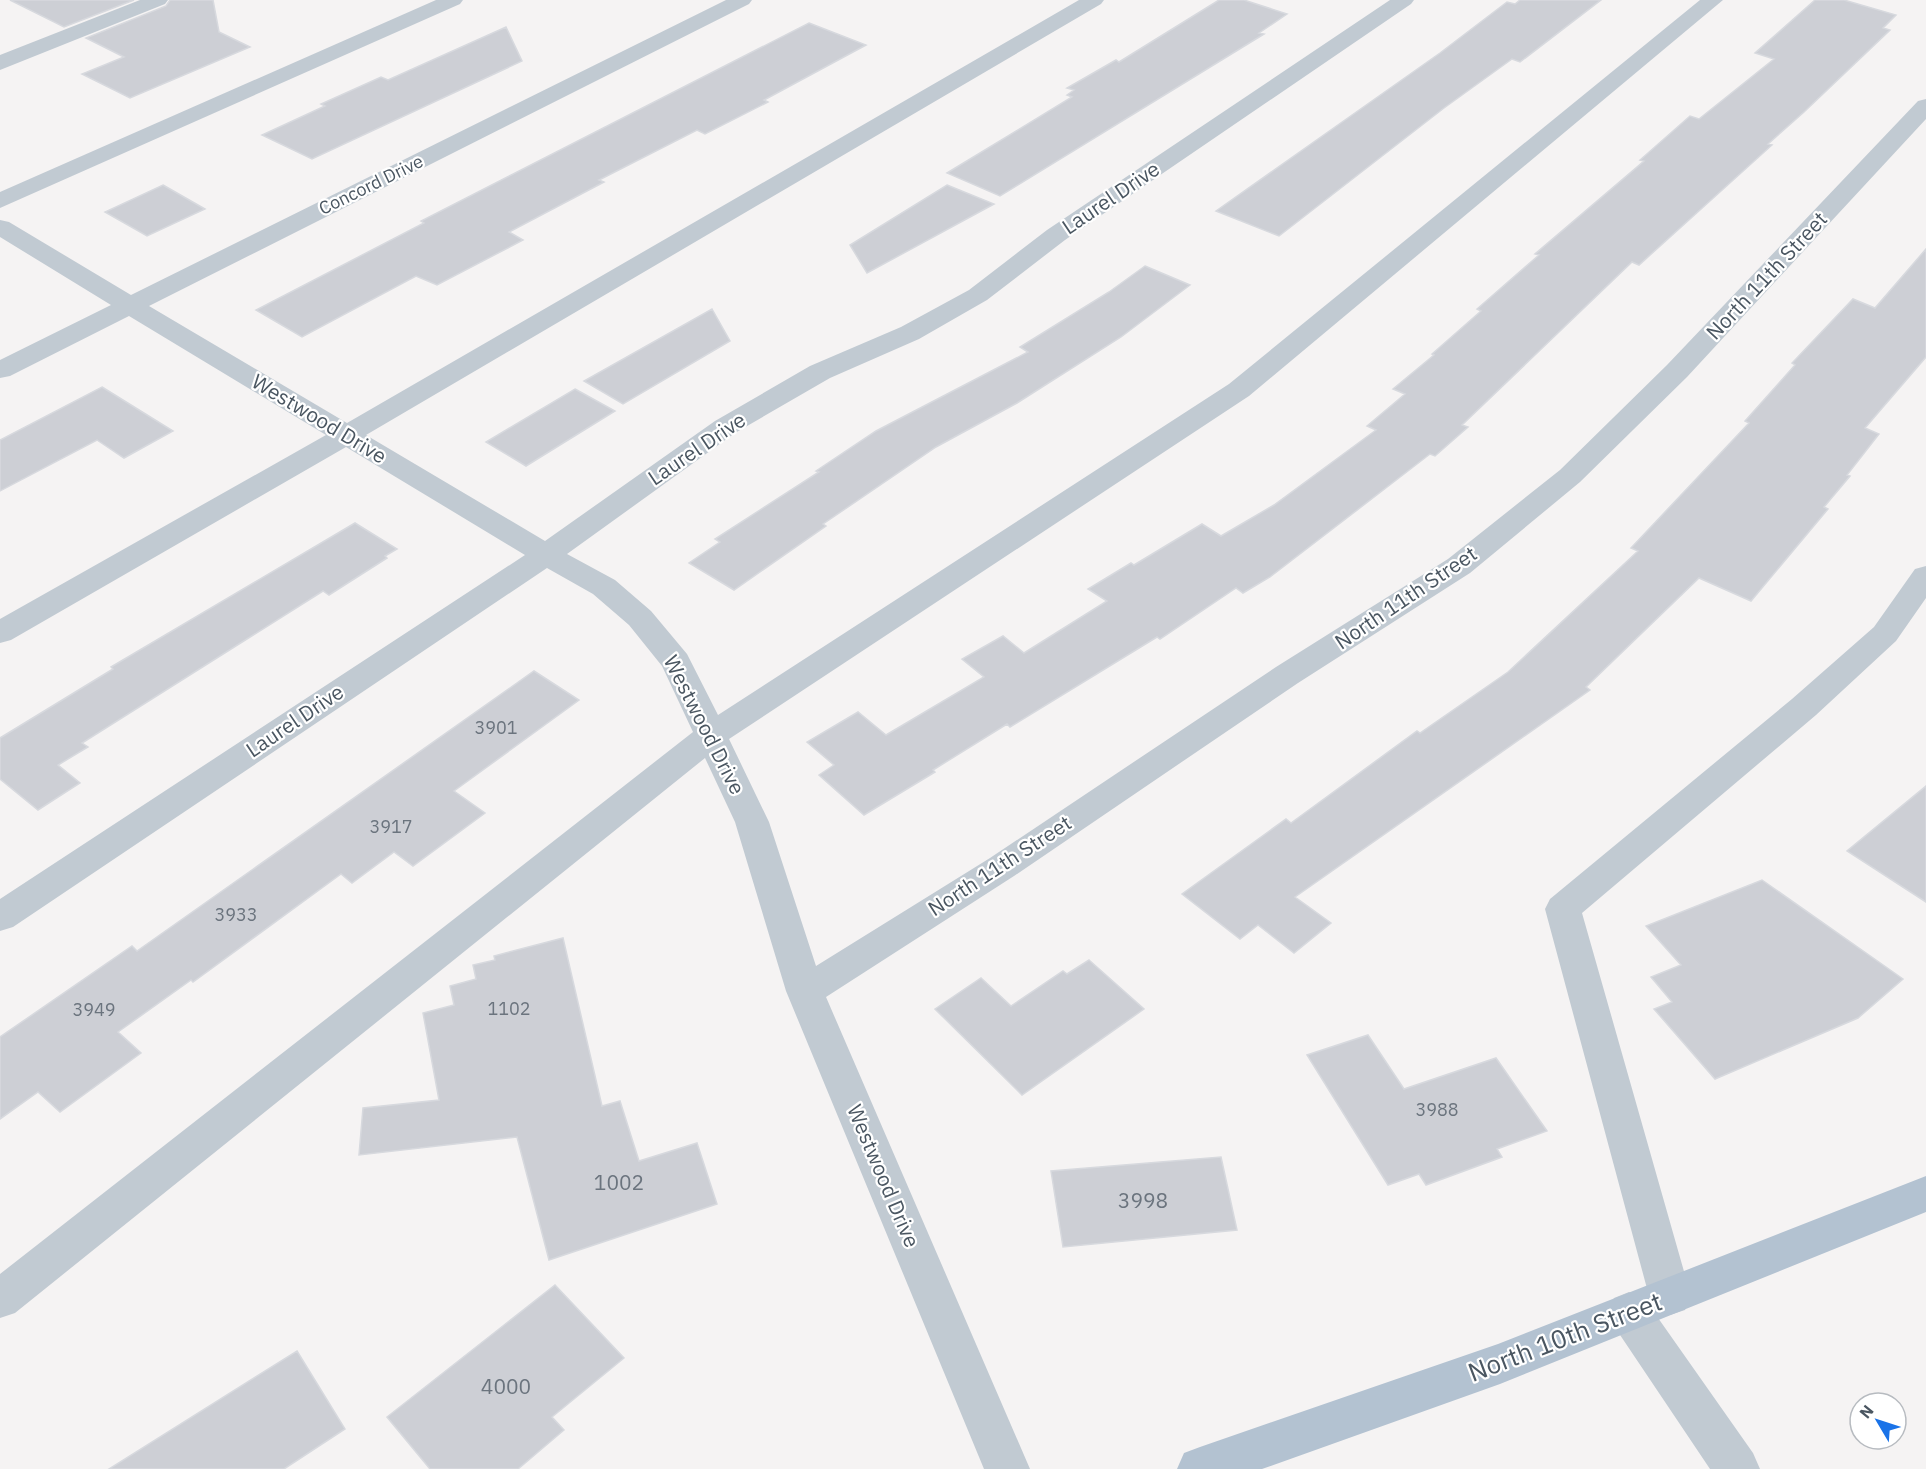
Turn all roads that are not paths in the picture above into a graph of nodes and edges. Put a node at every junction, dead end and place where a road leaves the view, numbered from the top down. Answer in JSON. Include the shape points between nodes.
{"nodes":[{"id":1,"x":158,"y":0,"type":"edge"},
{"id":2,"x":453,"y":0,"type":"edge"},
{"id":3,"x":742,"y":0,"type":"edge"},
{"id":4,"x":1094,"y":0,"type":"edge"},
{"id":5,"x":1404,"y":0,"type":"edge"},
{"id":6,"x":1713,"y":0,"type":"edge"},
{"id":7,"x":0,"y":63,"type":"edge"},
{"id":8,"x":1926,"y":106,"type":"edge"},
{"id":9,"x":0,"y":201,"type":"edge"},
{"id":10,"x":0,"y":227,"type":"edge"},
{"id":11,"x":129,"y":306,"type":"junction"},
{"id":12,"x":0,"y":370,"type":"edge"},
{"id":13,"x":346,"y":435,"type":"junction"},
{"id":14,"x":546,"y":555,"type":"junction"},
{"id":15,"x":1926,"y":576,"type":"edge"},
{"id":16,"x":0,"y":633,"type":"edge"},
{"id":17,"x":711,"y":735,"type":"junction"},
{"id":18,"x":0,"y":917,"type":"edge"},
{"id":19,"x":805,"y":991,"type":"junction"},
{"id":20,"x":1926,"y":1194,"type":"edge"},
{"id":21,"x":1670,"y":1296,"type":"junction"},
{"id":22,"x":0,"y":1299,"type":"edge"},
{"id":23,"x":1629,"y":1312,"type":"junction"},
{"id":24,"x":1008,"y":1469,"type":"edge"},
{"id":25,"x":1200,"y":1469,"type":"edge"},
{"id":26,"x":1737,"y":1469,"type":"edge"}],
"edges":[{"from":1,"to":7,"type":"street"},
{"from":2,"to":9,"type":"street"},
{"from":3,"to":11,"type":"street","name":"Concord Drive"},
{"from":4,"to":13,"type":"street"},
{"from":5,"to":14,"type":"street","name":"Laurel Drive","via":[[1056,235],[978,296],[910,333],[820,372],[725,427]]},
{"from":6,"to":17,"type":"street","via":[[1239,390]]},
{"from":8,"to":19,"type":"street","name":"North 11th Street","via":[[1677,371],[1570,476],[1459,566],[1287,675],[1002,867]]},
{"from":10,"to":11,"type":"street","name":"Westwood Drive"},
{"from":11,"to":12,"type":"street","name":"Concord Drive"},
{"from":11,"to":13,"type":"street","name":"Westwood Drive"},
{"from":13,"to":14,"type":"street","name":"Westwood Drive"},
{"from":13,"to":16,"type":"street"},
{"from":14,"to":17,"type":"street","name":"Westwood Drive","via":[[604,587],[640,618],[676,662]]},
{"from":14,"to":18,"type":"street","name":"Laurel Drive"},
{"from":15,"to":21,"type":"street","via":[[1886,634],[1563,909]]},
{"from":17,"to":19,"type":"street","name":"Westwood Drive","via":[[752,822]]},
{"from":17,"to":22,"type":"street"},
{"from":19,"to":24,"type":"street","name":"Westwood Drive"},
{"from":20,"to":21,"type":"main road","name":"North 10th Street"},
{"from":21,"to":23,"type":"main road","name":"North 10th Street"},
{"from":23,"to":25,"type":"main road","name":"North 10th Street","via":[[1500,1364]]},
{"from":23,"to":26,"type":"street"}]}
